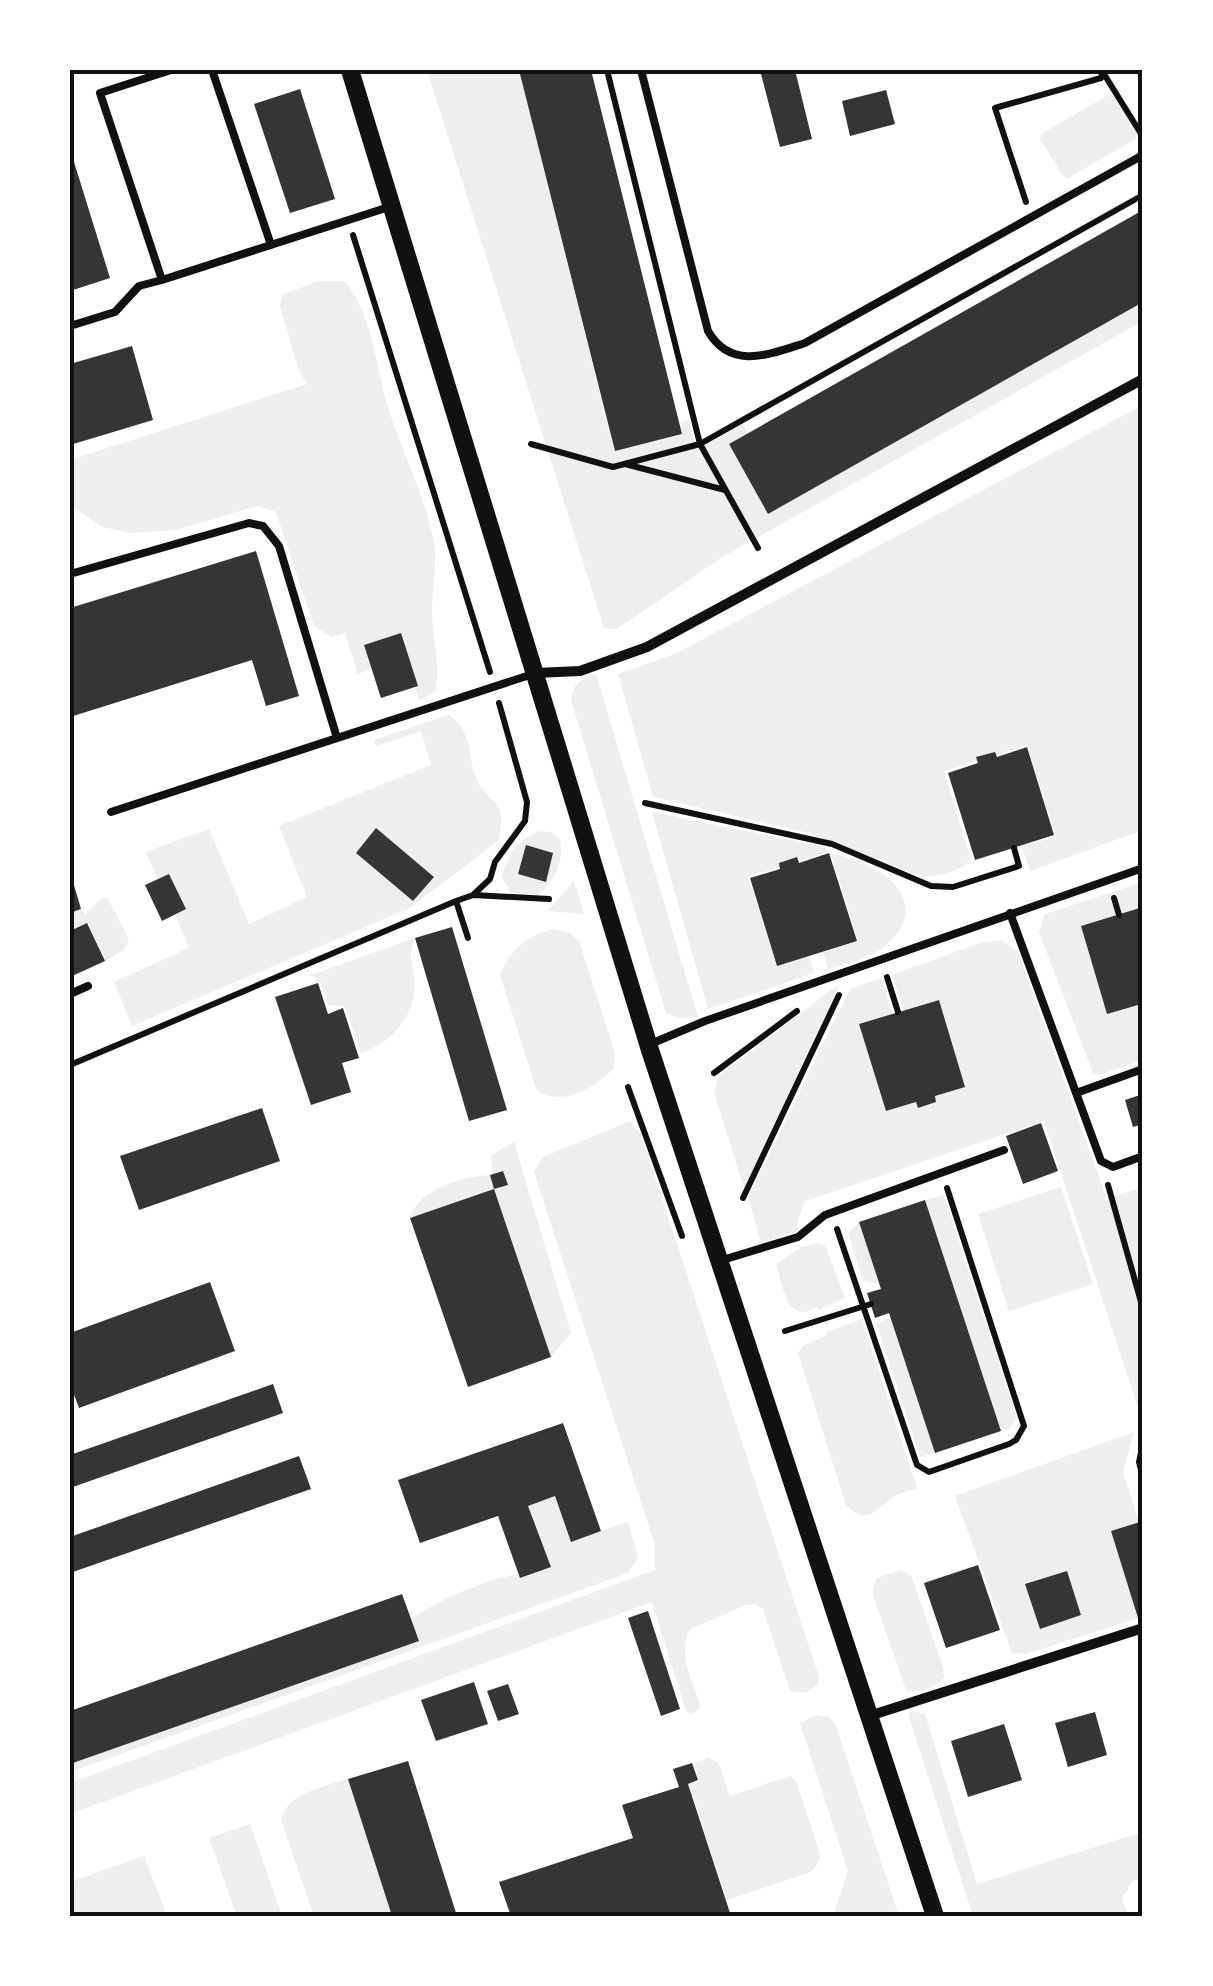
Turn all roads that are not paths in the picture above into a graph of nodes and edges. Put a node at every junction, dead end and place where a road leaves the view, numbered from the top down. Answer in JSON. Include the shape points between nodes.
{"nodes":[{"id":1,"x":171,"y":70,"type":"edge"},
{"id":2,"x":212,"y":70,"type":"edge"},
{"id":3,"x":350,"y":70,"type":"edge"},
{"id":4,"x":641,"y":70,"type":"edge"},
{"id":5,"x":1143,"y":155,"type":"edge"},
{"id":6,"x":392,"y":206,"type":"junction"},
{"id":7,"x":271,"y":245,"type":"junction"},
{"id":8,"x":162,"y":280,"type":"junction"},
{"id":9,"x":70,"y":326,"type":"edge"},
{"id":10,"x":1143,"y":379,"type":"edge"},
{"id":11,"x":70,"y":574,"type":"edge"},
{"id":12,"x":536,"y":673,"type":"junction"},
{"id":13,"x":337,"y":738,"type":"junction"},
{"id":14,"x":111,"y":812,"type":"dead end"},
{"id":15,"x":1143,"y":868,"type":"edge"},
{"id":16,"x":1010,"y":912,"type":"junction"},
{"id":17,"x":88,"y":986,"type":"dead end"},
{"id":18,"x":70,"y":994,"type":"edge"},
{"id":19,"x":648,"y":1044,"type":"junction"},
{"id":20,"x":1143,"y":1069,"type":"edge"},
{"id":21,"x":1076,"y":1093,"type":"junction"},
{"id":22,"x":1004,"y":1150,"type":"dead end"},
{"id":23,"x":1143,"y":1156,"type":"edge"},
{"id":24,"x":720,"y":1261,"type":"junction"},
{"id":25,"x":1143,"y":1628,"type":"edge"},
{"id":26,"x":869,"y":1716,"type":"junction"},
{"id":27,"x":935,"y":1916,"type":"edge"}],
"edges":[{"from":1,"to":8,"type":"lane","via":[[100,94]]},
{"from":2,"to":7,"type":"lane"},
{"from":3,"to":6,"type":"street"},
{"from":4,"to":5,"type":"lane","via":[[708,331],[720,348],[737,356],[760,357],[804,344]]},
{"from":6,"to":7,"type":"lane"},
{"from":6,"to":12,"type":"street"},
{"from":7,"to":8,"type":"lane"},
{"from":8,"to":9,"type":"lane","via":[[139,286],[115,312]]},
{"from":10,"to":12,"type":"street","via":[[647,647],[580,671]]},
{"from":11,"to":13,"type":"lane","via":[[249,523],[263,526],[279,546]]},
{"from":12,"to":13,"type":"lane"},
{"from":12,"to":19,"type":"street"},
{"from":13,"to":14,"type":"lane"},
{"from":15,"to":16,"type":"lane"},
{"from":16,"to":19,"type":"lane"},
{"from":16,"to":21,"type":"lane"},
{"from":17,"to":18,"type":"lane"},
{"from":19,"to":24,"type":"street"},
{"from":20,"to":21,"type":"lane"},
{"from":21,"to":23,"type":"lane","via":[[1101,1160],[1113,1166]]},
{"from":22,"to":24,"type":"lane","via":[[831,1212],[798,1237]]},
{"from":24,"to":26,"type":"street"},
{"from":25,"to":26,"type":"street"},
{"from":26,"to":27,"type":"street"}]}
